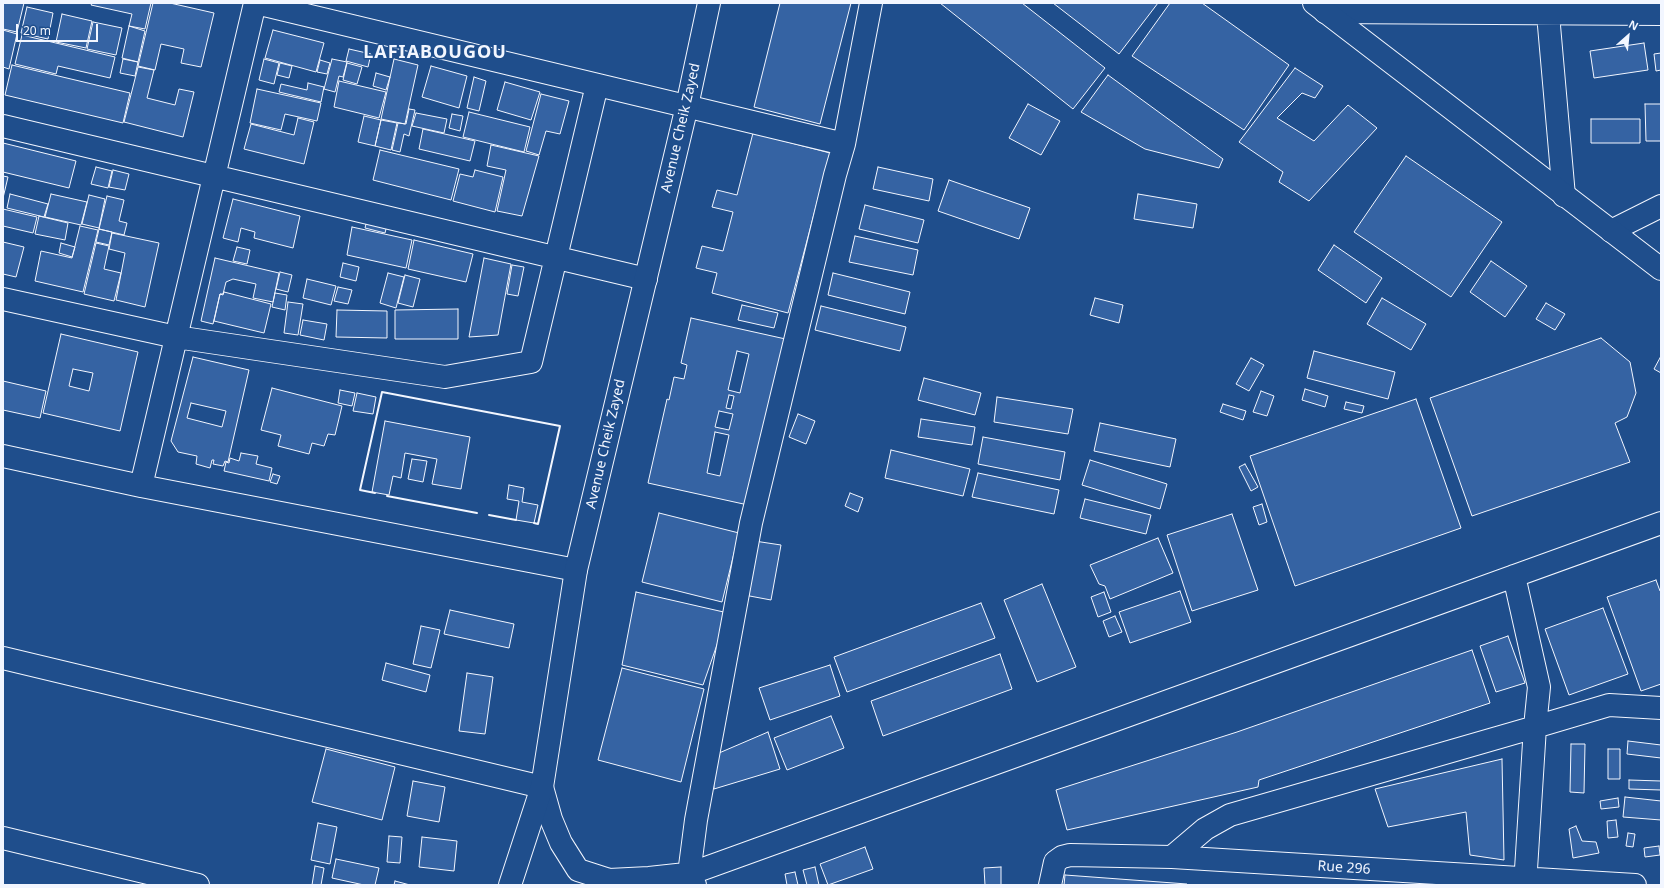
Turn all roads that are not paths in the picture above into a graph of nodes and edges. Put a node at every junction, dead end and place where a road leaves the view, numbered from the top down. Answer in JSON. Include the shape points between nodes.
{"nodes":[{"id":1,"x":709,"y":3,"type":"edge"},
{"id":2,"x":872,"y":3,"type":"edge"},
{"id":3,"x":260,"y":4,"type":"edge"},
{"id":4,"x":1320,"y":7,"type":"edge"},
{"id":5,"x":1547,"y":8,"type":"edge"},
{"id":6,"x":1661,"y":14,"type":"edge"},
{"id":7,"x":597,"y":85,"type":"junction"},
{"id":8,"x":687,"y":106,"type":"junction"},
{"id":9,"x":3,"y":126,"type":"edge"},
{"id":10,"x":844,"y":144,"type":"junction"},
{"id":11,"x":214,"y":176,"type":"junction"},
{"id":12,"x":1564,"y":196,"type":"junction"},
{"id":13,"x":1661,"y":206,"type":"edge"},
{"id":14,"x":1611,"y":231,"type":"junction"},
{"id":15,"x":555,"y":258,"type":"junction"},
{"id":16,"x":1661,"y":269,"type":"edge"},
{"id":17,"x":646,"y":279,"type":"junction"},
{"id":18,"x":3,"y":299,"type":"edge"},
{"id":19,"x":176,"y":337,"type":"junction"},
{"id":20,"x":3,"y":456,"type":"edge"},
{"id":21,"x":141,"y":486,"type":"junction"},
{"id":22,"x":1661,"y":523,"type":"edge"},
{"id":23,"x":576,"y":570,"type":"junction"},
{"id":24,"x":1514,"y":576,"type":"junction"},
{"id":25,"x":3,"y":658,"type":"edge"},
{"id":26,"x":1661,"y":708,"type":"edge"},
{"id":27,"x":1535,"y":727,"type":"junction"},
{"id":28,"x":542,"y":786,"type":"junction"},
{"id":29,"x":3,"y":838,"type":"edge"},
{"id":30,"x":1172,"y":857,"type":"junction"},
{"id":31,"x":692,"y":879,"type":"edge"},
{"id":32,"x":1525,"y":882,"type":"edge"},
{"id":33,"x":198,"y":885,"type":"edge"},
{"id":34,"x":510,"y":885,"type":"edge"},
{"id":35,"x":670,"y":885,"type":"edge"},
{"id":36,"x":1050,"y":885,"type":"edge"},
{"id":37,"x":1635,"y":885,"type":"edge"}],
"edges":[{"from":1,"to":8,"type":"street","name":"Avenue Cheik Zayed"},
{"from":2,"to":10,"type":"street"},
{"from":3,"to":7,"type":"street"},
{"from":3,"to":11,"type":"street"},
{"from":4,"to":5,"type":"street"},
{"from":4,"to":12,"type":"street"},
{"from":5,"to":6,"type":"street"},
{"from":5,"to":12,"type":"street"},
{"from":7,"to":8,"type":"street"},
{"from":7,"to":15,"type":"street"},
{"from":8,"to":10,"type":"street"},
{"from":8,"to":17,"type":"street","name":"Avenue Cheik Zayed"},
{"from":9,"to":11,"type":"street"},
{"from":10,"to":31,"type":"street","via":[[750,523],[696,820]]},
{"from":11,"to":15,"type":"street"},
{"from":11,"to":19,"type":"street"},
{"from":12,"to":14,"type":"street"},
{"from":13,"to":14,"type":"street"},
{"from":14,"to":16,"type":"street"},
{"from":15,"to":17,"type":"street"},
{"from":15,"to":19,"type":"street","via":[[531,362],[446,377]]},
{"from":17,"to":23,"type":"street","name":"Avenue Cheik Zayed"},
{"from":18,"to":19,"type":"street"},
{"from":19,"to":21,"type":"street"},
{"from":20,"to":21,"type":"street"},
{"from":21,"to":23,"type":"street"},
{"from":22,"to":24,"type":"street"},
{"from":23,"to":28,"type":"street","name":"Avenue Cheik Zayed"},
{"from":24,"to":27,"type":"street","via":[[1539,687]]},
{"from":24,"to":31,"type":"street"},
{"from":25,"to":28,"type":"street"},
{"from":26,"to":27,"type":"street","via":[[1609,705]]},
{"from":27,"to":30,"type":"street","via":[[1230,815],[1205,829]]},
{"from":27,"to":32,"type":"street"},
{"from":28,"to":31,"type":"street","via":[[561,843],[578,870],[610,880]]},
{"from":28,"to":34,"type":"street","name":"Avenue Cheik Zayed"},
{"from":29,"to":33,"type":"street"},
{"from":30,"to":32,"type":"street","name":"Rue 296"},
{"from":30,"to":36,"type":"street","name":"Rue 296","via":[[1062,856],[1055,862]]},
{"from":31,"to":35,"type":"street"},
{"from":32,"to":37,"type":"street","name":"Rue 296"}]}
